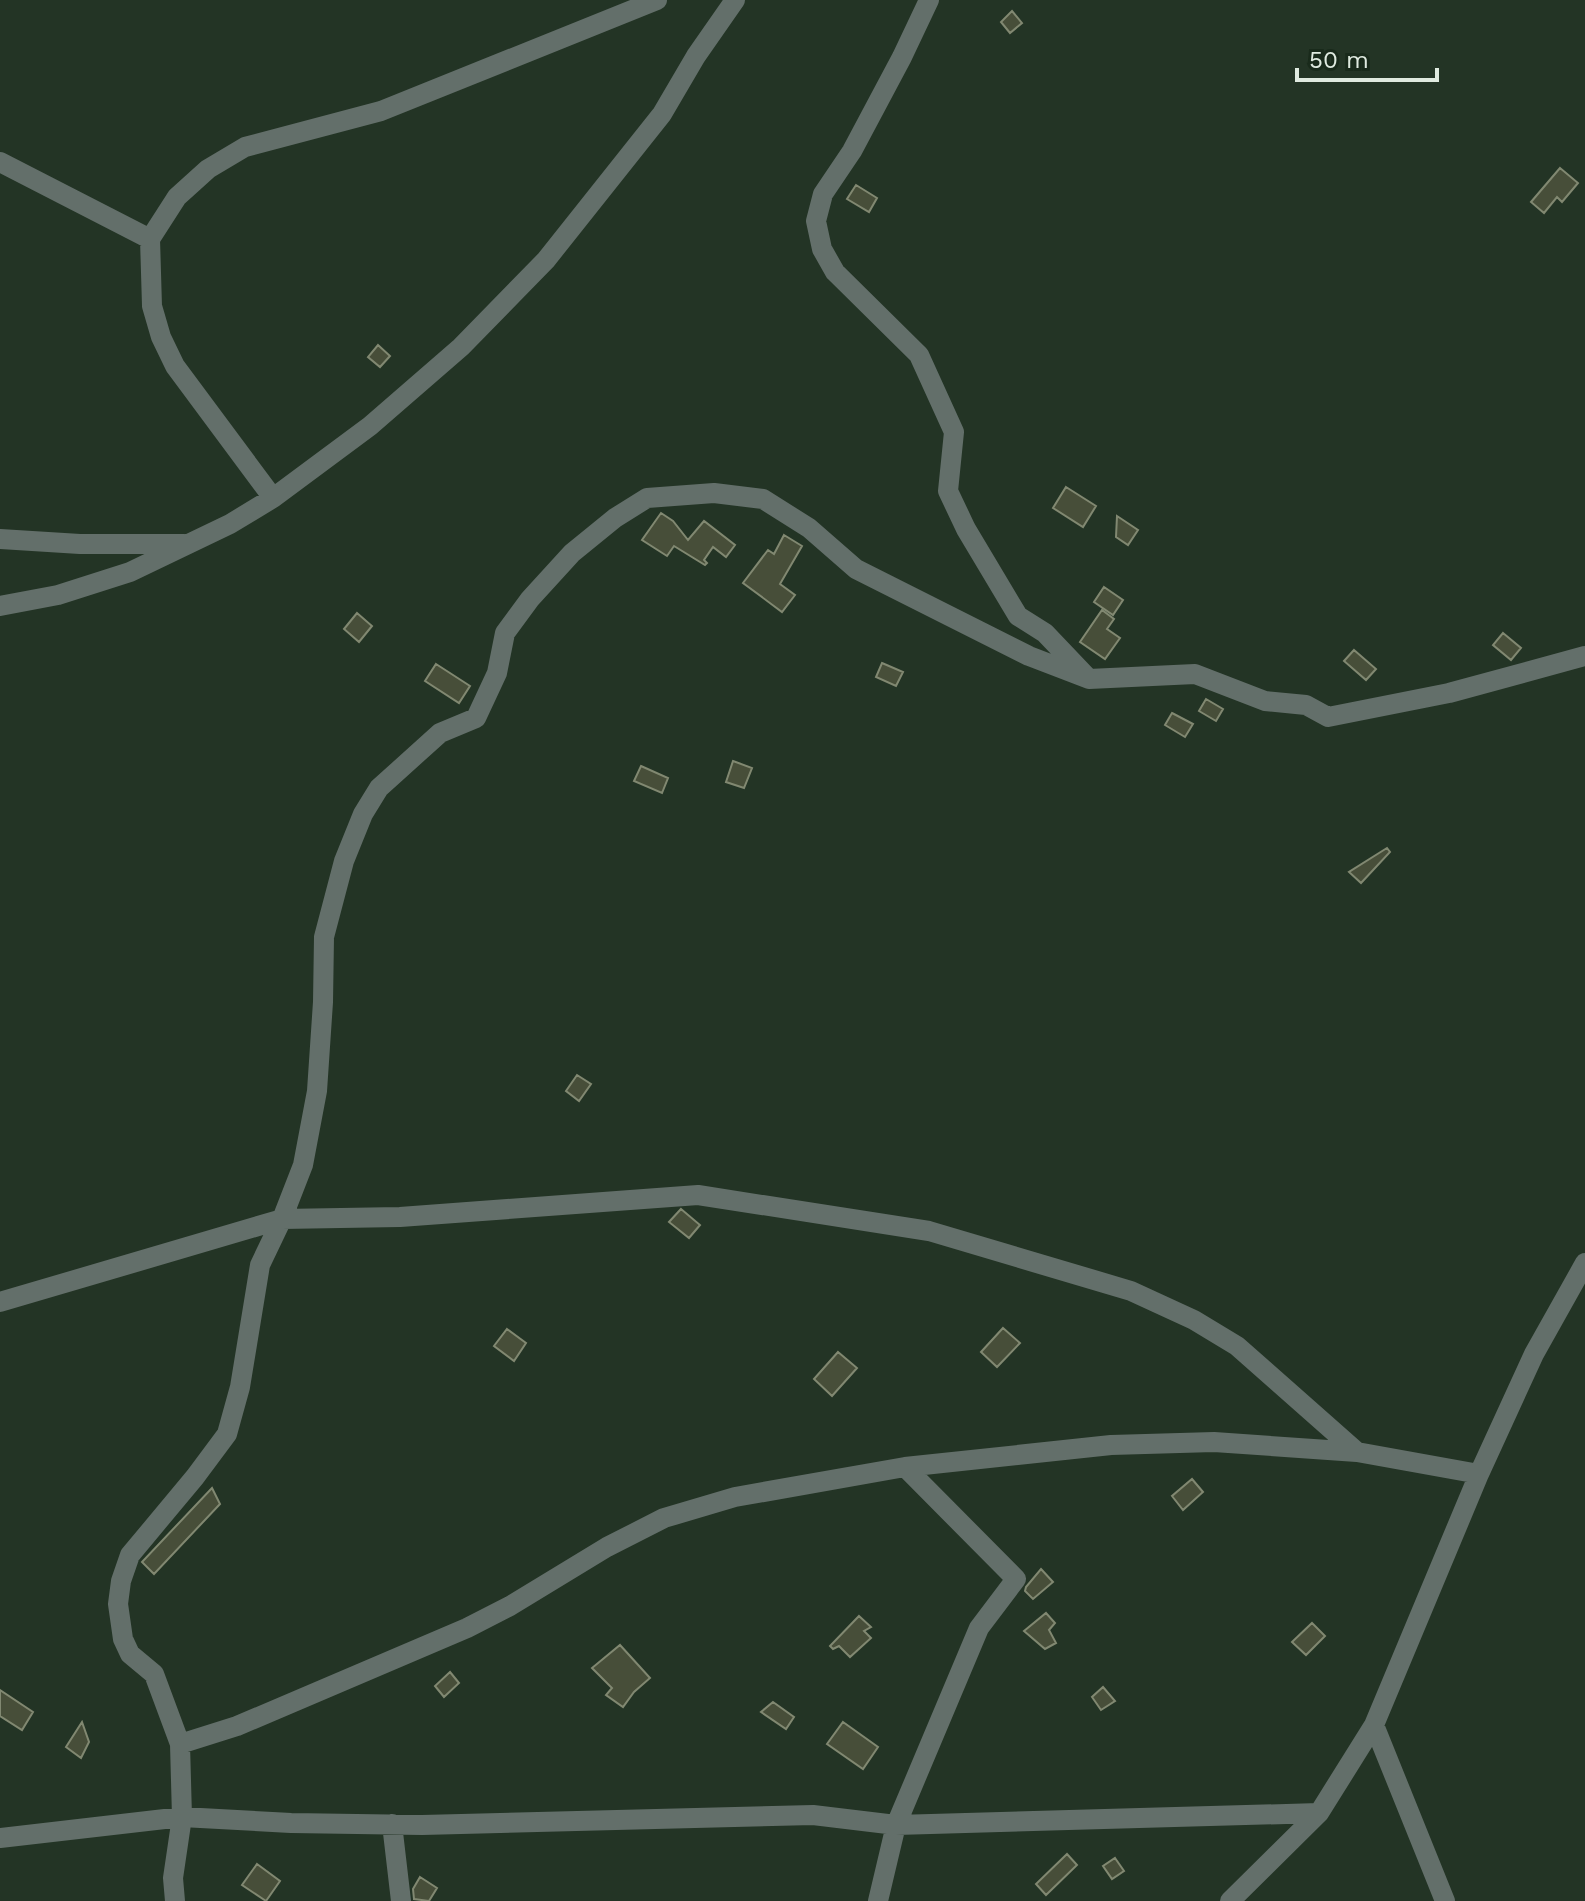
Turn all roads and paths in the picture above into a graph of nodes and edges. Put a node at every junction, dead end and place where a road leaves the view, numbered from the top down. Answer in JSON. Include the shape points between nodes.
{"nodes":[{"id":1,"x":657,"y":0,"type":"edge"},
{"id":2,"x":735,"y":0,"type":"edge"},
{"id":3,"x":929,"y":0,"type":"edge"},
{"id":4,"x":0,"y":162,"type":"edge"},
{"id":5,"x":150,"y":239,"type":"junction"},
{"id":6,"x":273,"y":498,"type":"junction"},
{"id":7,"x":0,"y":539,"type":"edge"},
{"id":8,"x":189,"y":544,"type":"junction"},
{"id":9,"x":0,"y":606,"type":"edge"},
{"id":10,"x":1585,"y":656,"type":"edge"},
{"id":11,"x":1089,"y":679,"type":"junction"},
{"id":12,"x":282,"y":1219,"type":"junction"},
{"id":13,"x":1585,"y":1263,"type":"edge"},
{"id":14,"x":0,"y":1302,"type":"edge"},
{"id":15,"x":1357,"y":1452,"type":"junction"},
{"id":16,"x":905,"y":1467,"type":"junction"},
{"id":17,"x":1479,"y":1474,"type":"junction"},
{"id":18,"x":1374,"y":1725,"type":"junction"},
{"id":19,"x":180,"y":1744,"type":"junction"},
{"id":20,"x":1319,"y":1813,"type":"junction"},
{"id":21,"x":182,"y":1817,"type":"junction"},
{"id":22,"x":392,"y":1824,"type":"junction"},
{"id":23,"x":896,"y":1825,"type":"junction"},
{"id":24,"x":0,"y":1838,"type":"edge"},
{"id":25,"x":175,"y":1901,"type":"edge"},
{"id":26,"x":401,"y":1901,"type":"edge"},
{"id":27,"x":878,"y":1901,"type":"edge"},
{"id":28,"x":1230,"y":1901,"type":"edge"},
{"id":29,"x":1445,"y":1901,"type":"edge"}],
"edges":[{"from":1,"to":5,"type":"street","via":[[381,111],[245,147],[208,169],[177,197]]},
{"from":2,"to":6,"type":"street","via":[[662,114],[546,260],[461,347],[370,426]]},
{"from":3,"to":11,"type":"street","via":[[852,151],[823,194],[816,221],[822,249],[835,272],[919,355],[954,432],[948,491],[1018,616],[1045,633]]},
{"from":4,"to":5,"type":"street"},
{"from":5,"to":6,"type":"street","via":[[152,306],[175,366]]},
{"from":6,"to":8,"type":"street"},
{"from":7,"to":8,"type":"street"},
{"from":8,"to":9,"type":"street","via":[[130,572],[58,595]]},
{"from":10,"to":11,"type":"street","via":[[1449,693],[1328,717],[1306,705],[1265,701],[1195,674]]},
{"from":11,"to":12,"type":"street","via":[[1029,656],[856,569],[789,513],[763,499],[714,493],[647,498],[615,518],[551,575],[505,633],[497,673],[476,718],[440,733],[379,788],[363,814],[324,937],[317,1091],[303,1165]]},
{"from":12,"to":14,"type":"street"},
{"from":12,"to":15,"type":"street","via":[[400,1217],[698,1195],[929,1231],[1131,1291],[1194,1320],[1237,1346]]},
{"from":12,"to":19,"type":"street","via":[[260,1265],[227,1434],[130,1555],[121,1581],[123,1639],[130,1654],[154,1674]]},
{"from":13,"to":17,"type":"street","via":[[1534,1354]]},
{"from":15,"to":16,"type":"street","via":[[1199,1442],[1111,1445]]},
{"from":15,"to":17,"type":"street"},
{"from":16,"to":19,"type":"street","via":[[735,1497],[664,1518],[467,1628],[237,1726]]},
{"from":16,"to":23,"type":"street","via":[[1016,1579],[979,1628]]},
{"from":17,"to":18,"type":"street"},
{"from":18,"to":20,"type":"street"},
{"from":18,"to":29,"type":"street"},
{"from":19,"to":21,"type":"street"},
{"from":20,"to":23,"type":"street"},
{"from":20,"to":28,"type":"street"},
{"from":21,"to":22,"type":"street"},
{"from":21,"to":24,"type":"street"},
{"from":21,"to":25,"type":"street"},
{"from":22,"to":23,"type":"street","via":[[813,1815]]},
{"from":22,"to":26,"type":"street"},
{"from":23,"to":27,"type":"street"}]}
